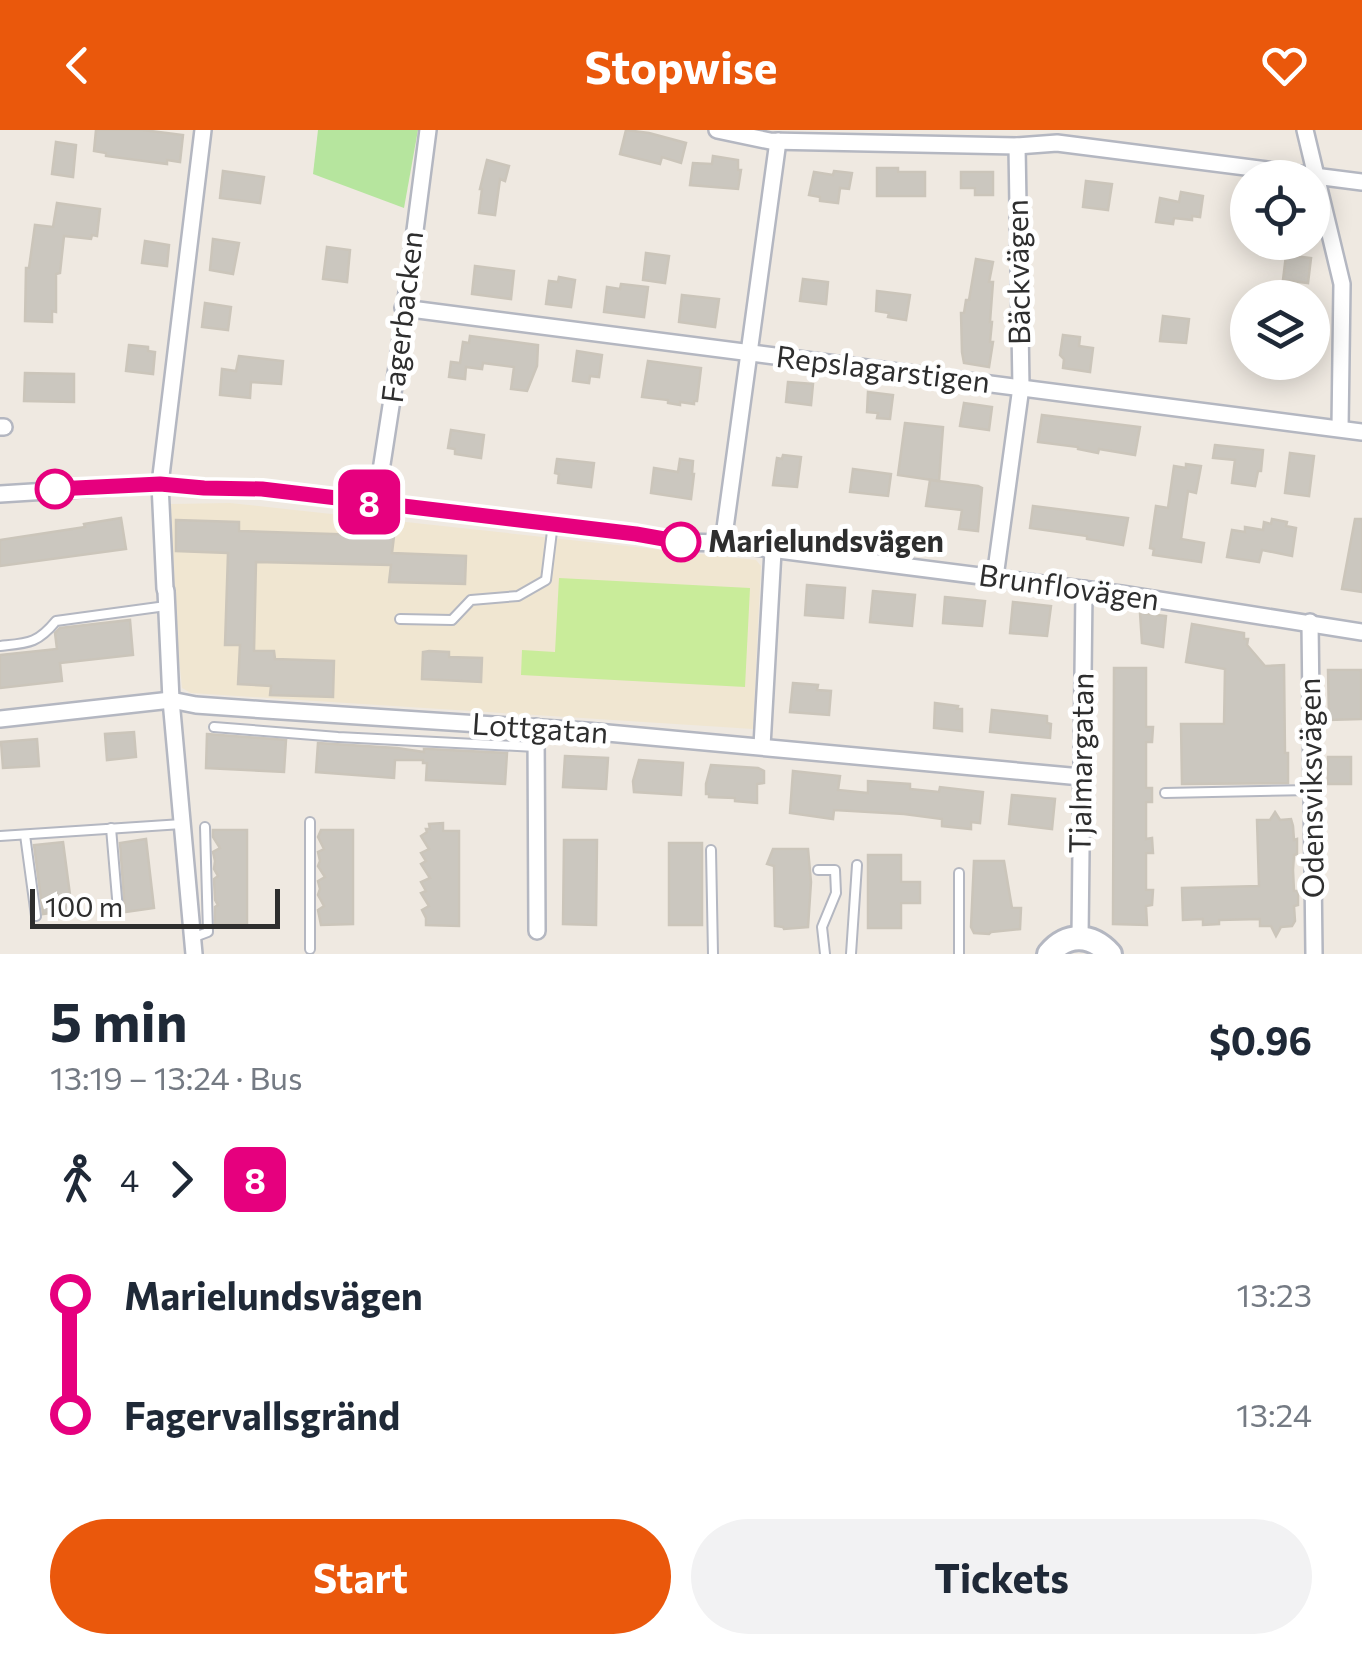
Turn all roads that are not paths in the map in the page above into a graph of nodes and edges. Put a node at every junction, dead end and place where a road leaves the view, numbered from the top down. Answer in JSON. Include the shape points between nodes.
{"nodes":[{"id":1,"x":203,"y":130,"type":"edge"},
{"id":2,"x":428,"y":130,"type":"edge"},
{"id":3,"x":717,"y":130,"type":"edge"},
{"id":4,"x":1304,"y":130,"type":"edge"},
{"id":5,"x":773,"y":137,"type":"edge"},
{"id":6,"x":1017,"y":146,"type":"junction"},
{"id":7,"x":1312,"y":160,"type":"edge"},
{"id":8,"x":1230,"y":166,"type":"edge"},
{"id":9,"x":1330,"y":178,"type":"edge"},
{"id":10,"x":1362,"y":182,"type":"edge"},
{"id":11,"x":1330,"y":233,"type":"edge"},
{"id":12,"x":403,"y":308,"type":"junction"},
{"id":13,"x":750,"y":354,"type":"junction"},
{"id":14,"x":1021,"y":386,"type":"junction"},
{"id":15,"x":1340,"y":428,"type":"junction"},
{"id":16,"x":1362,"y":432,"type":"edge"},
{"id":17,"x":160,"y":484,"type":"junction"},
{"id":18,"x":0,"y":494,"type":"edge"},
{"id":19,"x":376,"y":503,"type":"junction"},
{"id":20,"x":553,"y":524,"type":"junction"},
{"id":21,"x":723,"y":544,"type":"junction"},
{"id":22,"x":773,"y":551,"type":"junction"},
{"id":23,"x":996,"y":577,"type":"junction"},
{"id":24,"x":1084,"y":588,"type":"junction"},
{"id":25,"x":166,"y":596,"type":"junction"},
{"id":26,"x":400,"y":620,"type":"dead end"},
{"id":27,"x":1310,"y":622,"type":"junction"},
{"id":28,"x":1362,"y":632,"type":"edge"},
{"id":29,"x":0,"y":646,"type":"edge"},
{"id":30,"x":171,"y":700,"type":"junction"},
{"id":31,"x":0,"y":718,"type":"edge"},
{"id":32,"x":214,"y":727,"type":"dead end"},
{"id":33,"x":536,"y":727,"type":"junction"},
{"id":34,"x":536,"y":746,"type":"junction"},
{"id":35,"x":762,"y":746,"type":"junction"},
{"id":36,"x":1081,"y":777,"type":"junction"},
{"id":37,"x":1312,"y":790,"type":"junction"},
{"id":38,"x":1165,"y":793,"type":"dead end"},
{"id":39,"x":310,"y":822,"type":"dead end"},
{"id":40,"x":182,"y":824,"type":"junction"},
{"id":41,"x":206,"y":827,"type":"dead end"},
{"id":42,"x":111,"y":828,"type":"junction"},
{"id":43,"x":25,"y":835,"type":"junction"},
{"id":44,"x":0,"y":836,"type":"edge"},
{"id":45,"x":711,"y":850,"type":"dead end"},
{"id":46,"x":857,"y":865,"type":"dead end"},
{"id":47,"x":818,"y":870,"type":"dead end"},
{"id":48,"x":960,"y":873,"type":"dead end"},
{"id":49,"x":118,"y":910,"type":"dead end"},
{"id":50,"x":36,"y":916,"type":"dead end"},
{"id":51,"x":537,"y":931,"type":"dead end"},
{"id":52,"x":1080,"y":938,"type":"junction"},
{"id":53,"x":193,"y":946,"type":"edge"},
{"id":54,"x":310,"y":949,"type":"dead end"},
{"id":55,"x":713,"y":954,"type":"edge"},
{"id":56,"x":825,"y":954,"type":"edge"},
{"id":57,"x":851,"y":954,"type":"edge"},
{"id":58,"x":959,"y":954,"type":"edge"},
{"id":59,"x":1050,"y":954,"type":"edge"},
{"id":60,"x":1111,"y":954,"type":"edge"},
{"id":61,"x":1314,"y":954,"type":"edge"}],
"edges":[{"from":1,"to":17,"type":"street"},
{"from":2,"to":12,"type":"street","name":"Fagerbacken"},
{"from":3,"to":5,"type":"street"},
{"from":4,"to":7,"type":"street"},
{"from":5,"to":6,"type":"street"},
{"from":5,"to":13,"type":"street"},
{"from":6,"to":8,"type":"street","via":[[1058,143]]},
{"from":6,"to":14,"type":"street","name":"Bäckvägen"},
{"from":9,"to":10,"type":"street"},
{"from":11,"to":15,"type":"street","via":[[1342,284]]},
{"from":12,"to":13,"type":"street","name":"Repslagarstigen"},
{"from":12,"to":19,"type":"street","name":"Fagerbacken"},
{"from":13,"to":14,"type":"street","name":"Repslagarstigen"},
{"from":13,"to":21,"type":"street"},
{"from":14,"to":15,"type":"street","name":"Repslagarstigen"},
{"from":14,"to":23,"type":"street","name":"Bäckvägen"},
{"from":15,"to":16,"type":"street","name":"Repslagarstigen"},
{"from":17,"to":18,"type":"street","name":"Brunflovägen"},
{"from":17,"to":19,"type":"street","name":"Brunflovägen"},
{"from":17,"to":25,"type":"street"},
{"from":19,"to":20,"type":"street","name":"Brunflovägen"},
{"from":20,"to":21,"type":"street","name":"Brunflovägen"},
{"from":20,"to":26,"type":"lane","via":[[546,580],[518,596],[472,600],[452,620]]},
{"from":21,"to":22,"type":"street","name":"Brunflovägen"},
{"from":22,"to":23,"type":"street","name":"Brunflovägen"},
{"from":22,"to":35,"type":"street"},
{"from":23,"to":24,"type":"street","name":"Brunflovägen"},
{"from":24,"to":27,"type":"street","name":"Brunflovägen"},
{"from":24,"to":36,"type":"street","name":"Tjalmargatan"},
{"from":25,"to":29,"type":"lane","via":[[56,621],[42,638]]},
{"from":25,"to":30,"type":"street"},
{"from":27,"to":28,"type":"street","name":"Brunflovägen"},
{"from":27,"to":37,"type":"street","name":"Odensviksvägen"},
{"from":30,"to":31,"type":"street","name":"Lottgatan"},
{"from":30,"to":33,"type":"street","name":"Lottgatan"},
{"from":30,"to":40,"type":"street"},
{"from":32,"to":34,"type":"lane"},
{"from":33,"to":34,"type":"street"},
{"from":33,"to":35,"type":"street","name":"Lottgatan"},
{"from":34,"to":51,"type":"street"},
{"from":35,"to":36,"type":"street","name":"Lottgatan"},
{"from":36,"to":52,"type":"street","name":"Tjalmargatan"},
{"from":37,"to":38,"type":"lane"},
{"from":37,"to":61,"type":"street","name":"Odensviksvägen"},
{"from":39,"to":54,"type":"lane"},
{"from":40,"to":42,"type":"lane"},
{"from":40,"to":53,"type":"street"},
{"from":41,"to":53,"type":"lane","via":[[208,932]]},
{"from":42,"to":43,"type":"lane"},
{"from":42,"to":49,"type":"lane"},
{"from":43,"to":44,"type":"lane"},
{"from":43,"to":50,"type":"lane"},
{"from":45,"to":55,"type":"lane"},
{"from":46,"to":57,"type":"lane"},
{"from":47,"to":56,"type":"lane","via":[[835,870],[836,893],[822,927]]},
{"from":48,"to":58,"type":"lane"},
{"from":52,"to":59,"type":"main road"},
{"from":52,"to":60,"type":"main road"}]}
